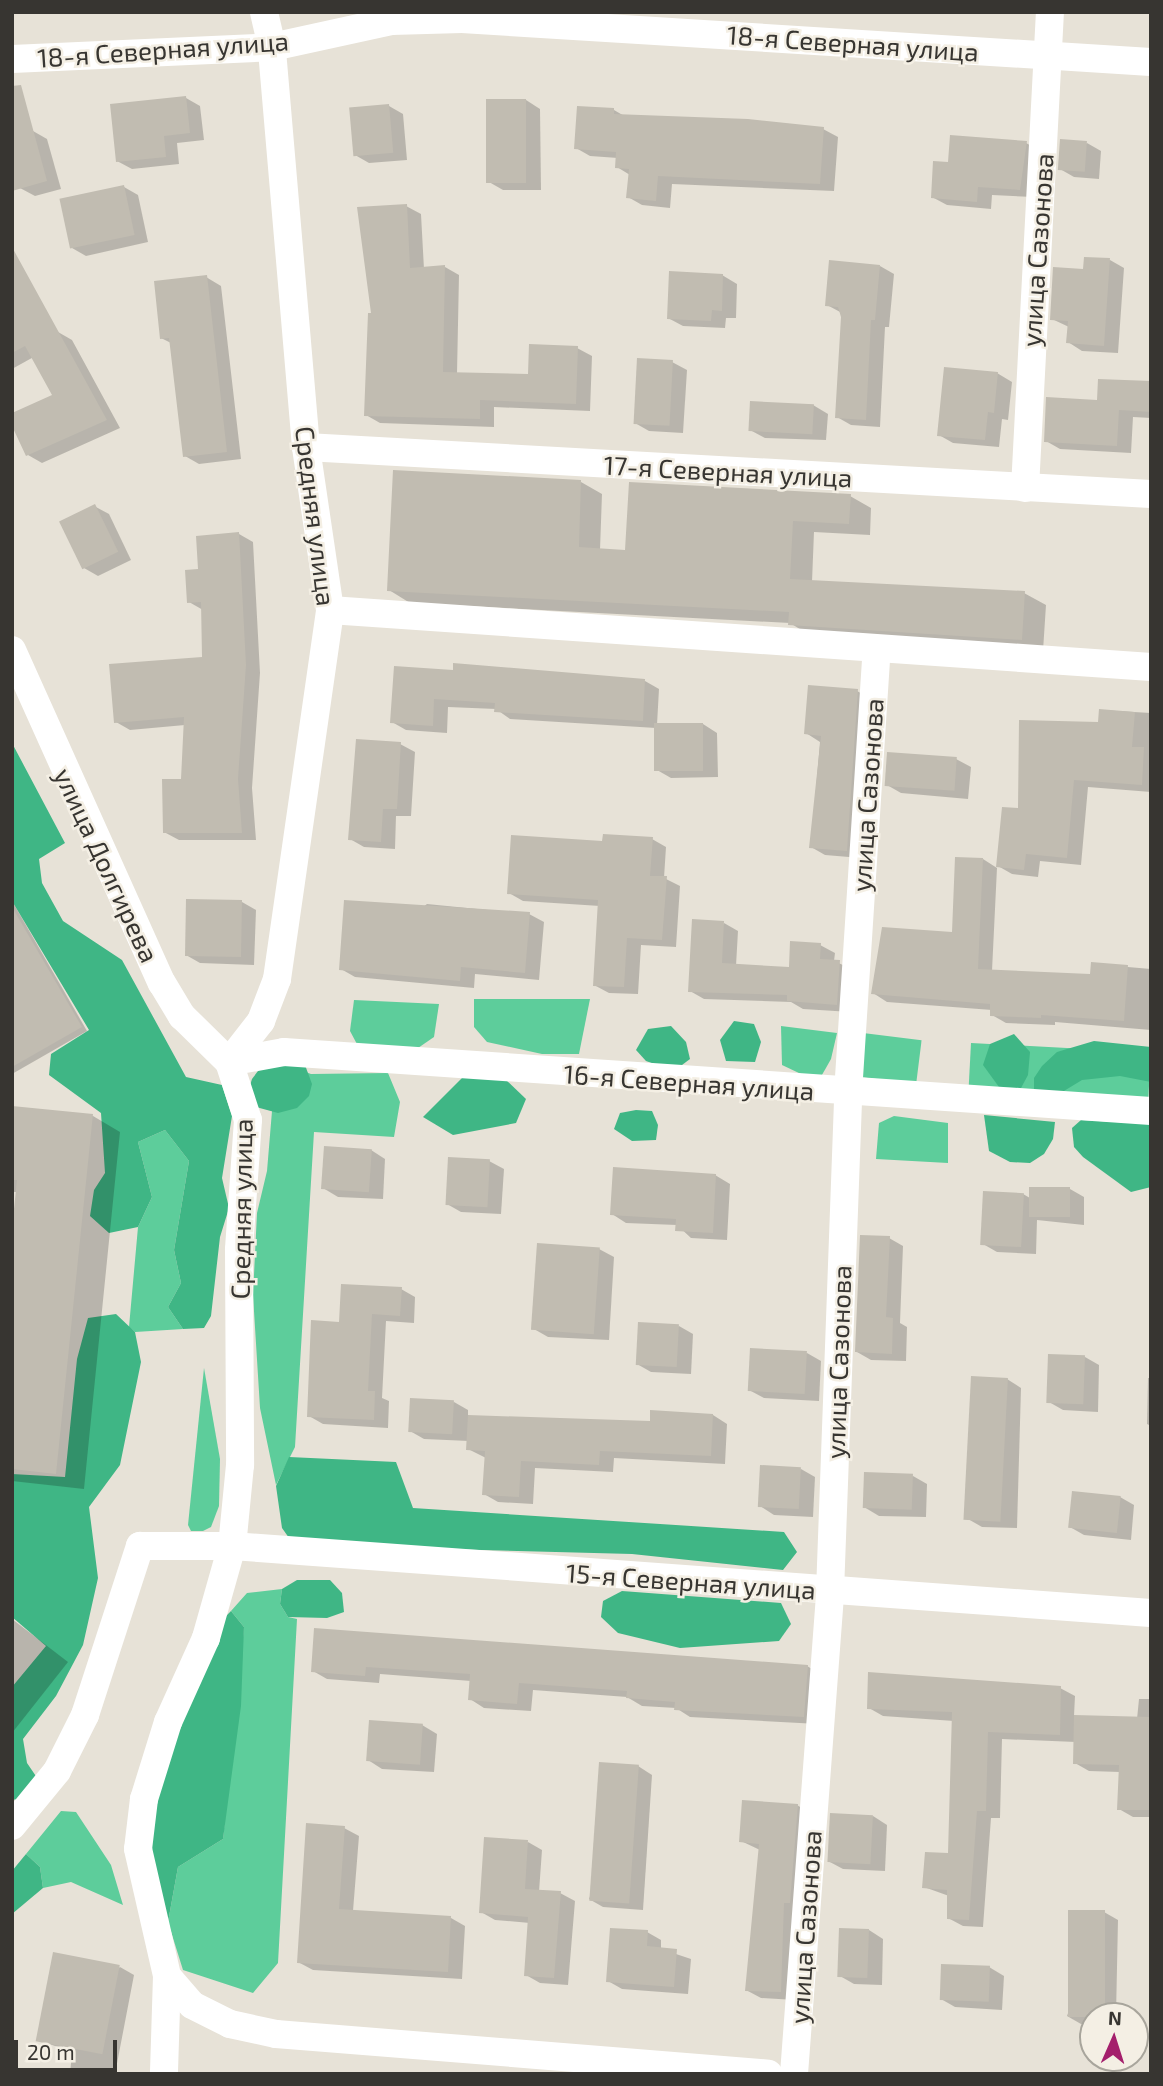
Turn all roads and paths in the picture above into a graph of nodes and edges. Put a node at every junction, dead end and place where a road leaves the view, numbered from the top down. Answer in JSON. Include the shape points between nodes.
{"nodes":[{"id":1,"x":264,"y":12,"type":"edge"},
{"id":2,"x":1050,"y":12,"type":"edge"},
{"id":3,"x":272,"y":47,"type":"junction"},
{"id":4,"x":1050,"y":55,"type":"junction"},
{"id":5,"x":12,"y":59,"type":"edge"},
{"id":6,"x":1151,"y":62,"type":"edge"},
{"id":7,"x":306,"y":447,"type":"junction"},
{"id":8,"x":1025,"y":488,"type":"junction"},
{"id":9,"x":1151,"y":494,"type":"edge"},
{"id":10,"x":330,"y":610,"type":"junction"},
{"id":11,"x":877,"y":649,"type":"junction"},
{"id":12,"x":12,"y":650,"type":"edge"},
{"id":13,"x":1151,"y":667,"type":"edge"},
{"id":14,"x":229,"y":1062,"type":"junction"},
{"id":15,"x":848,"y":1093,"type":"junction"},
{"id":16,"x":1151,"y":1111,"type":"edge"},
{"id":17,"x":232,"y":1546,"type":"junction"},
{"id":18,"x":830,"y":1592,"type":"junction"},
{"id":19,"x":1151,"y":1613,"type":"edge"},
{"id":20,"x":12,"y":1826,"type":"edge"},
{"id":21,"x":167,"y":1976,"type":"junction"},
{"id":22,"x":164,"y":2074,"type":"edge"},
{"id":23,"x":768,"y":2074,"type":"edge"},
{"id":24,"x":794,"y":2074,"type":"edge"}],
"edges":[{"from":1,"to":3,"type":"street","name":"Средняя улица"},
{"from":2,"to":4,"type":"street","name":"улица Сазонова"},
{"from":3,"to":4,"type":"street","name":"18-я Северная улица","via":[[391,21],[462,19]]},
{"from":3,"to":5,"type":"street","name":"18-я Северная улица"},
{"from":3,"to":7,"type":"street","name":"Средняя улица"},
{"from":4,"to":6,"type":"street","name":"18-я Северная улица"},
{"from":4,"to":8,"type":"street","name":"улица Сазонова"},
{"from":7,"to":8,"type":"street","name":"17-я Северная улица"},
{"from":7,"to":10,"type":"street","name":"Средняя улица"},
{"from":8,"to":9,"type":"street","name":"17-я Северная улица"},
{"from":10,"to":11,"type":"street"},
{"from":10,"to":14,"type":"street","name":"Средняя улица","via":[[276,979],[261,1021]]},
{"from":11,"to":13,"type":"street"},
{"from":11,"to":15,"type":"street","name":"улица Сазонова"},
{"from":12,"to":14,"type":"street","name":"улица Долгирева","via":[[162,983],[183,1016]]},
{"from":14,"to":15,"type":"street","name":"16-я Северная улица","via":[[284,1052]]},
{"from":14,"to":17,"type":"street","name":"Средняя улица","via":[[248,1121],[239,1250],[240,1465]]},
{"from":15,"to":16,"type":"street","name":"16-я Северная улица"},
{"from":15,"to":18,"type":"street","name":"улица Сазонова"},
{"from":17,"to":18,"type":"street","name":"15-я Северная улица"},
{"from":17,"to":20,"type":"street","via":[[140,1546],[85,1714],[57,1771]]},
{"from":17,"to":21,"type":"street","name":"Средняя улица","via":[[206,1638],[168,1722],[144,1799],[138,1849]]},
{"from":18,"to":19,"type":"street","name":"15-я Северная улица"},
{"from":18,"to":24,"type":"street","name":"улица Сазонова"},
{"from":21,"to":22,"type":"street","name":"Средняя улица"},
{"from":21,"to":23,"type":"street","via":[[192,2005],[230,2024],[276,2034]]}]}
